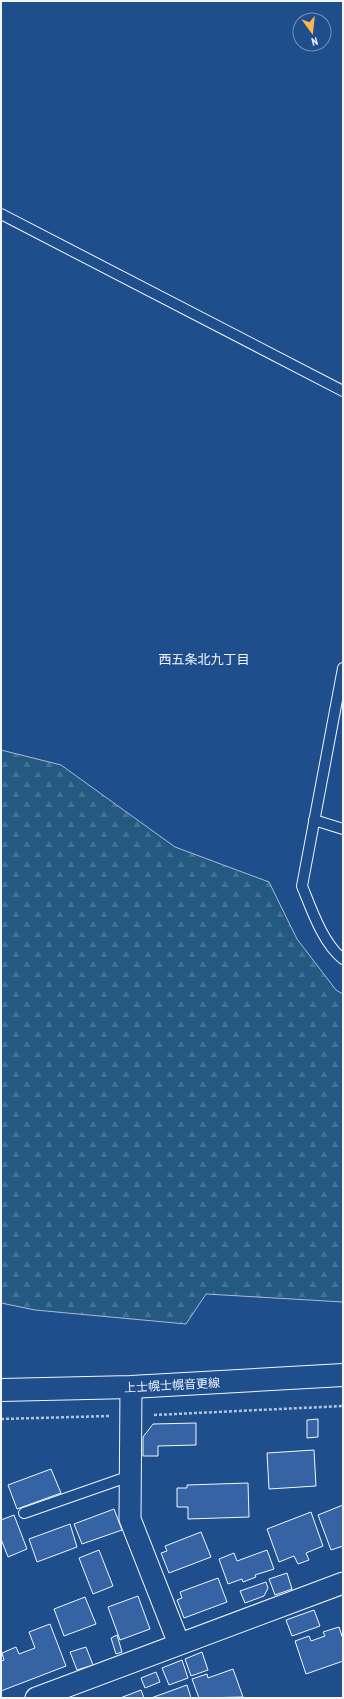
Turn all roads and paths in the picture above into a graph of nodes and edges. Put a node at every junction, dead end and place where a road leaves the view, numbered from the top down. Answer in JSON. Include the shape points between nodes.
{"nodes":[{"id":1,"x":1,"y":214,"type":"edge"},
{"id":2,"x":343,"y":391,"type":"edge"},
{"id":3,"x":343,"y":668,"type":"edge"},
{"id":4,"x":314,"y":820,"type":"junction"},
{"id":5,"x":343,"y":829,"type":"edge"},
{"id":6,"x":343,"y":959,"type":"edge"},
{"id":7,"x":343,"y":1375,"type":"edge"},
{"id":8,"x":131,"y":1387,"type":"junction"},
{"id":9,"x":1,"y":1390,"type":"edge"},
{"id":10,"x":343,"y":1406,"type":"edge"},
{"id":11,"x":131,"y":1416,"type":"junction"},
{"id":12,"x":1,"y":1419,"type":"edge"},
{"id":13,"x":130,"y":1476,"type":"junction"},
{"id":14,"x":24,"y":1513,"type":"dead end"},
{"id":15,"x":343,"y":1583,"type":"edge"},
{"id":16,"x":179,"y":1644,"type":"junction"},
{"id":17,"x":63,"y":1693,"type":"edge"},
{"id":18,"x":36,"y":1698,"type":"edge"}],
"edges":[{"from":1,"to":2,"type":"lane"},
{"from":3,"to":4,"type":"lane"},
{"from":4,"to":5,"type":"lane"},
{"from":4,"to":6,"type":"lane","via":[[302,886],[315,919],[336,954]]},
{"from":7,"to":8,"type":"main road","name":"上士幌士幌音更線"},
{"from":8,"to":9,"type":"main road","name":"上士幌士幌音更線"},
{"from":8,"to":11,"type":"street"},
{"from":10,"to":11,"type":"path"},
{"from":11,"to":12,"type":"path"},
{"from":11,"to":13,"type":"street"},
{"from":13,"to":14,"type":"lane"},
{"from":13,"to":16,"type":"street","via":[[130,1519]]},
{"from":15,"to":16,"type":"street"},
{"from":16,"to":17,"type":"street"},
{"from":17,"to":18,"type":"street"}]}
